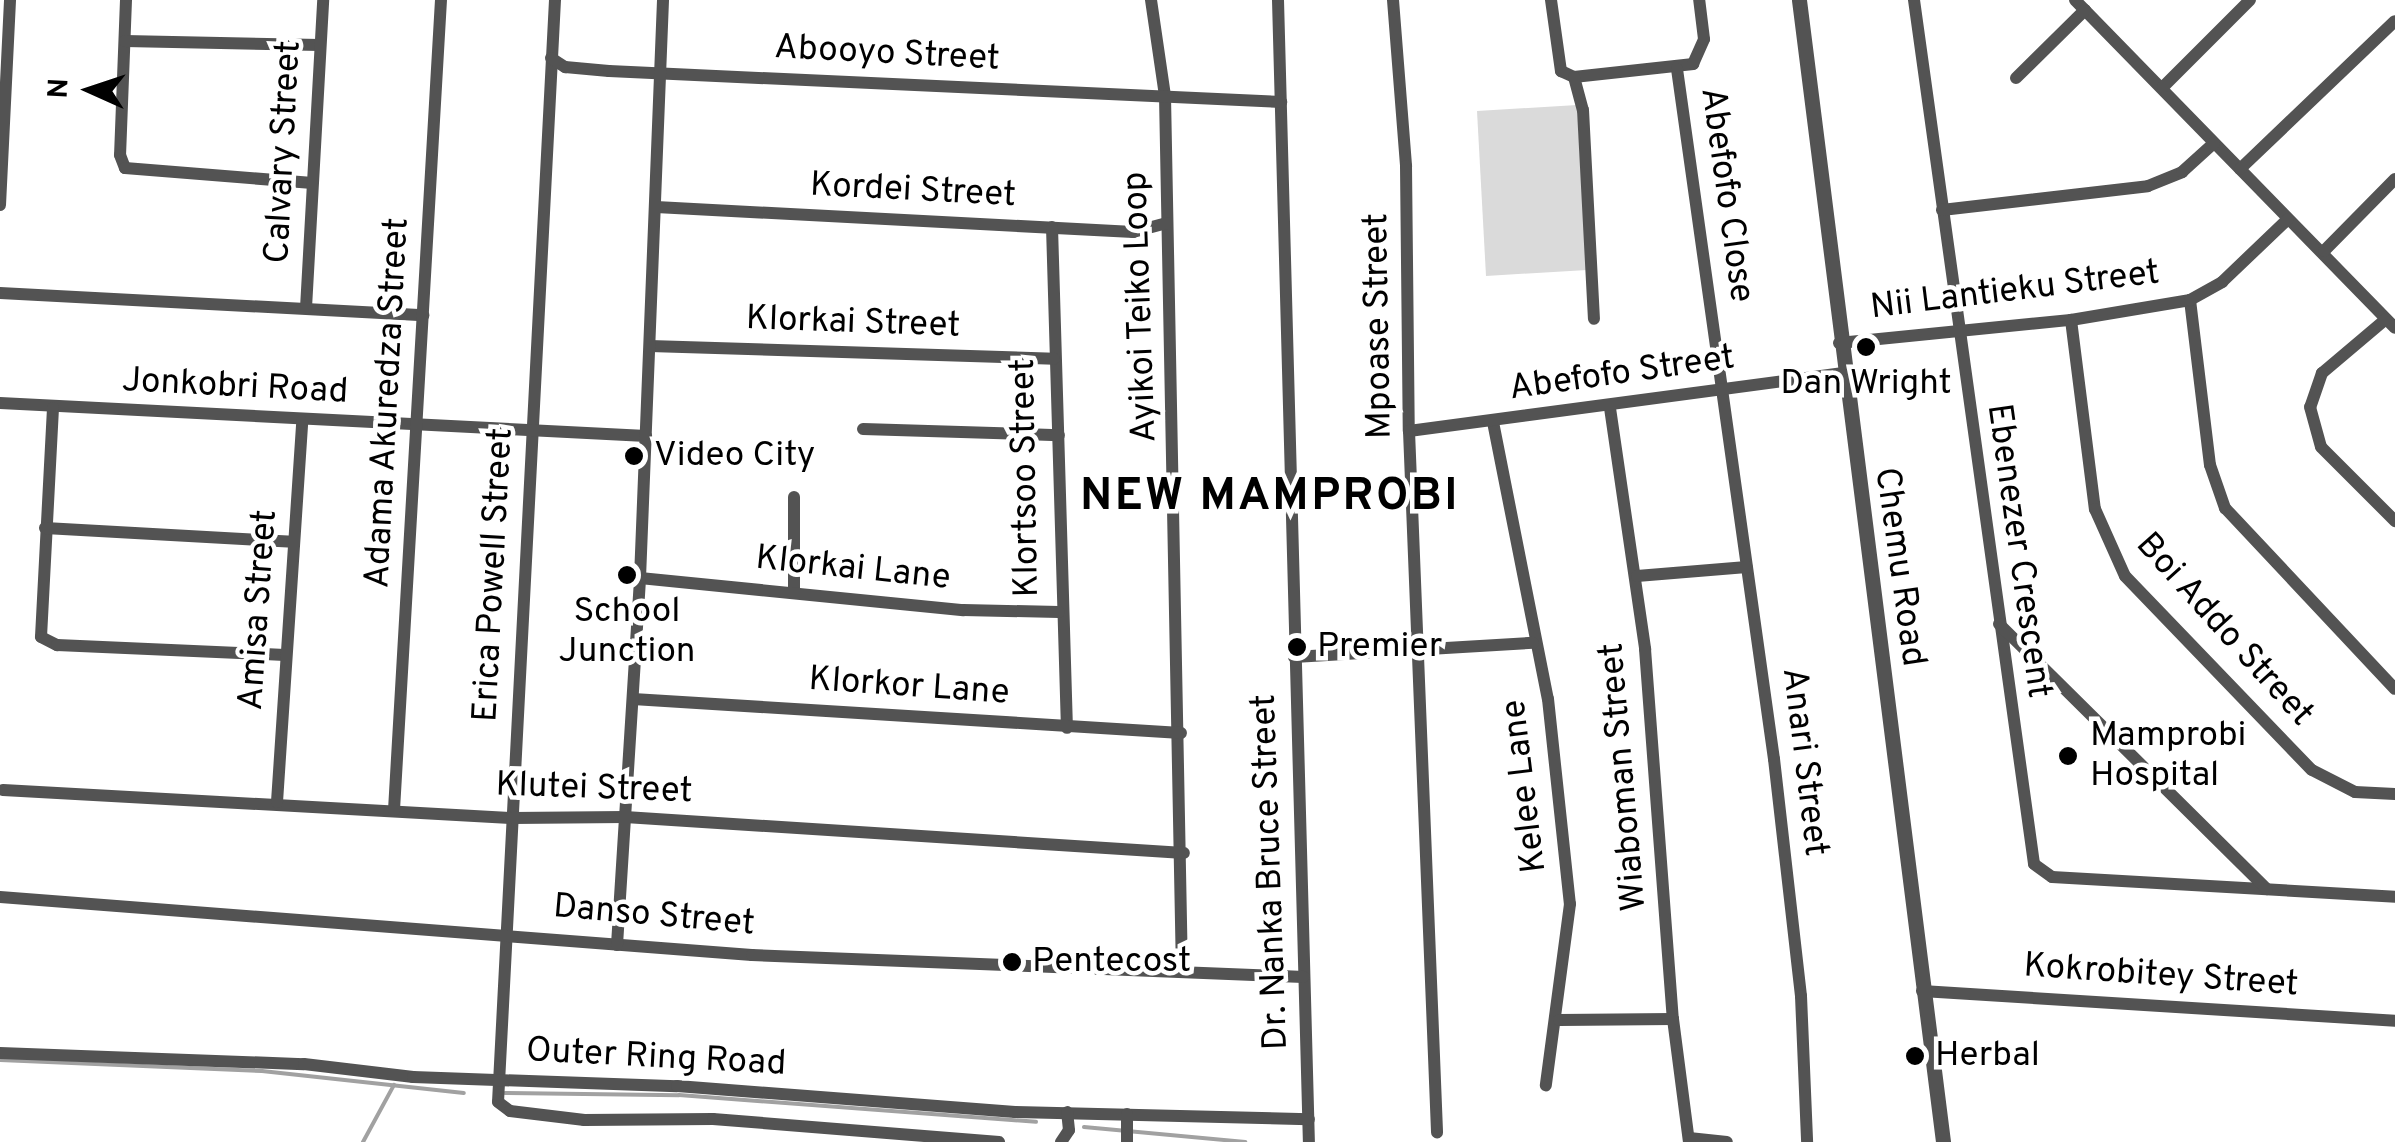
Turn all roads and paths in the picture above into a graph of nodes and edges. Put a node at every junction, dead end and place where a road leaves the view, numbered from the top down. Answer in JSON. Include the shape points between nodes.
{"nodes":[{"id":1,"x":10,"y":0,"type":"edge"},
{"id":2,"x":126,"y":0,"type":"edge"},
{"id":3,"x":323,"y":0,"type":"edge"},
{"id":4,"x":441,"y":0,"type":"edge"},
{"id":5,"x":555,"y":0,"type":"edge"},
{"id":6,"x":663,"y":0,"type":"edge"},
{"id":7,"x":1152,"y":0,"type":"edge"},
{"id":8,"x":1278,"y":0,"type":"edge"},
{"id":9,"x":1393,"y":0,"type":"edge"},
{"id":10,"x":1551,"y":0,"type":"edge"},
{"id":11,"x":1699,"y":0,"type":"edge"},
{"id":12,"x":1799,"y":0,"type":"edge"},
{"id":13,"x":1914,"y":0,"type":"edge"},
{"id":14,"x":2250,"y":0,"type":"edge"},
{"id":15,"x":2081,"y":4,"type":"edge"},
{"id":16,"x":2395,"y":21,"type":"edge"},
{"id":17,"x":125,"y":41,"type":"junction"},
{"id":18,"x":320,"y":45,"type":"junction"},
{"id":19,"x":552,"y":58,"type":"junction"},
{"id":20,"x":1677,"y":69,"type":"junction"},
{"id":21,"x":660,"y":70,"type":"junction"},
{"id":22,"x":1574,"y":77,"type":"junction"},
{"id":23,"x":2016,"y":78,"type":"dead end"},
{"id":24,"x":2162,"y":87,"type":"junction"},
{"id":25,"x":1165,"y":96,"type":"junction"},
{"id":26,"x":1280,"y":102,"type":"junction"},
{"id":27,"x":2214,"y":143,"type":"junction"},
{"id":28,"x":2240,"y":169,"type":"junction"},
{"id":29,"x":312,"y":183,"type":"junction"},
{"id":30,"x":2393,"y":185,"type":"edge"},
{"id":31,"x":0,"y":205,"type":"edge"},
{"id":32,"x":656,"y":207,"type":"junction"},
{"id":33,"x":1942,"y":210,"type":"junction"},
{"id":34,"x":2288,"y":219,"type":"junction"},
{"id":35,"x":1167,"y":223,"type":"junction"},
{"id":36,"x":1052,"y":227,"type":"junction"},
{"id":37,"x":2324,"y":251,"type":"junction"},
{"id":38,"x":0,"y":293,"type":"edge"},
{"id":39,"x":2190,"y":300,"type":"junction"},
{"id":40,"x":306,"y":308,"type":"junction"},
{"id":41,"x":423,"y":315,"type":"junction"},
{"id":42,"x":1594,"y":319,"type":"dead end"},
{"id":43,"x":2071,"y":320,"type":"junction"},
{"id":44,"x":2391,"y":323,"type":"edge"},
{"id":45,"x":1955,"y":334,"type":"junction"},
{"id":46,"x":1840,"y":343,"type":"junction"},
{"id":47,"x":650,"y":346,"type":"junction"},
{"id":48,"x":1054,"y":359,"type":"junction"},
{"id":49,"x":1843,"y":373,"type":"junction"},
{"id":50,"x":1724,"y":390,"type":"junction"},
{"id":51,"x":0,"y":404,"type":"edge"},
{"id":52,"x":53,"y":408,"type":"junction"},
{"id":53,"x":1610,"y":408,"type":"junction"},
{"id":54,"x":302,"y":422,"type":"junction"},
{"id":55,"x":1493,"y":422,"type":"junction"},
{"id":56,"x":418,"y":424,"type":"junction"},
{"id":57,"x":863,"y":430,"type":"dead end"},
{"id":58,"x":531,"y":431,"type":"junction"},
{"id":59,"x":1409,"y":431,"type":"junction"},
{"id":60,"x":1059,"y":435,"type":"junction"},
{"id":61,"x":646,"y":436,"type":"junction"},
{"id":62,"x":794,"y":497,"type":"dead end"},
{"id":63,"x":2395,"y":521,"type":"edge"},
{"id":64,"x":46,"y":528,"type":"junction"},
{"id":65,"x":293,"y":542,"type":"junction"},
{"id":66,"x":1747,"y":567,"type":"junction"},
{"id":67,"x":1637,"y":576,"type":"junction"},
{"id":68,"x":640,"y":578,"type":"junction"},
{"id":69,"x":794,"y":593,"type":"junction"},
{"id":70,"x":1059,"y":612,"type":"junction"},
{"id":71,"x":1999,"y":624,"type":"junction"},
{"id":72,"x":1533,"y":643,"type":"junction"},
{"id":73,"x":285,"y":655,"type":"junction"},
{"id":74,"x":1418,"y":655,"type":"junction"},
{"id":75,"x":1294,"y":656,"type":"junction"},
{"id":76,"x":2394,"y":684,"type":"edge"},
{"id":77,"x":633,"y":699,"type":"junction"},
{"id":78,"x":1067,"y":728,"type":"junction"},
{"id":79,"x":1182,"y":733,"type":"junction"},
{"id":80,"x":3,"y":790,"type":"dead end"},
{"id":81,"x":2395,"y":794,"type":"edge"},
{"id":82,"x":277,"y":802,"type":"junction"},
{"id":83,"x":394,"y":810,"type":"junction"},
{"id":84,"x":625,"y":817,"type":"junction"},
{"id":85,"x":512,"y":818,"type":"junction"},
{"id":86,"x":1184,"y":853,"type":"junction"},
{"id":87,"x":2267,"y":889,"type":"junction"},
{"id":88,"x":2395,"y":897,"type":"edge"},
{"id":89,"x":0,"y":898,"type":"edge"},
{"id":90,"x":506,"y":933,"type":"junction"},
{"id":91,"x":617,"y":945,"type":"junction"},
{"id":92,"x":1182,"y":972,"type":"junction"},
{"id":93,"x":1304,"y":977,"type":"junction"},
{"id":94,"x":1922,"y":990,"type":"junction"},
{"id":95,"x":1673,"y":1018,"type":"junction"},
{"id":96,"x":1559,"y":1020,"type":"junction"},
{"id":97,"x":2395,"y":1021,"type":"edge"},
{"id":98,"x":0,"y":1053,"type":"edge"},
{"id":99,"x":1546,"y":1085,"type":"dead end"},
{"id":100,"x":496,"y":1087,"type":"junction"},
{"id":101,"x":1067,"y":1112,"type":"junction"},
{"id":102,"x":1127,"y":1114,"type":"junction"},
{"id":103,"x":1309,"y":1120,"type":"junction"},
{"id":104,"x":1437,"y":1132,"type":"dead end"},
{"id":105,"x":860,"y":1137,"type":"edge"},
{"id":106,"x":1689,"y":1140,"type":"edge"},
{"id":107,"x":999,"y":1142,"type":"edge"},
{"id":108,"x":1061,"y":1142,"type":"edge"},
{"id":109,"x":1126,"y":1142,"type":"edge"},
{"id":110,"x":1310,"y":1142,"type":"edge"},
{"id":111,"x":1727,"y":1142,"type":"edge"},
{"id":112,"x":1807,"y":1142,"type":"edge"},
{"id":113,"x":1942,"y":1142,"type":"edge"}],
"edges":[{"from":1,"to":31,"type":"street"},
{"from":2,"to":17,"type":"street"},
{"from":3,"to":18,"type":"street","name":"Calvary Street"},
{"from":4,"to":41,"type":"street","name":"Adama Akuredza Street"},
{"from":5,"to":19,"type":"street"},
{"from":6,"to":21,"type":"street"},
{"from":7,"to":25,"type":"street","name":"Ayikoi Teiko Loop"},
{"from":8,"to":26,"type":"street","name":"Dr. Nanka Bruce Street"},
{"from":9,"to":59,"type":"street","name":"Mpoase Street","via":[[1406,166]]},
{"from":10,"to":22,"type":"street","via":[[1560,71]]},
{"from":11,"to":20,"type":"street","via":[[1702,51],[1693,64]]},
{"from":12,"to":46,"type":"street","name":"Chemu Road"},
{"from":13,"to":33,"type":"street","name":"Ebenezer Crescent"},
{"from":14,"to":24,"type":"street"},
{"from":15,"to":23,"type":"street"},
{"from":15,"to":24,"type":"street"},
{"from":16,"to":28,"type":"street"},
{"from":17,"to":18,"type":"street"},
{"from":17,"to":29,"type":"street","via":[[125,168]]},
{"from":18,"to":29,"type":"street","name":"Calvary Street"},
{"from":19,"to":21,"type":"street","name":"Abooyo Street","via":[[575,68]]},
{"from":19,"to":58,"type":"street","name":"Erica Powell Street"},
{"from":20,"to":22,"type":"street"},
{"from":20,"to":50,"type":"street","name":"Abefofo Close"},
{"from":21,"to":25,"type":"street","name":"Abooyo Street"},
{"from":21,"to":32,"type":"street"},
{"from":22,"to":42,"type":"street","via":[[1584,110]]},
{"from":24,"to":27,"type":"street"},
{"from":25,"to":26,"type":"street","name":"Abooyo Street"},
{"from":25,"to":35,"type":"street","name":"Ayikoi Teiko Loop"},
{"from":26,"to":75,"type":"street","name":"Dr. Nanka Bruce Street"},
{"from":27,"to":28,"type":"street"},
{"from":27,"to":33,"type":"street","via":[[2182,172],[2148,186]]},
{"from":28,"to":34,"type":"street"},
{"from":29,"to":40,"type":"street","name":"Calvary Street"},
{"from":30,"to":37,"type":"street"},
{"from":32,"to":36,"type":"street","name":"Kordei Street"},
{"from":32,"to":47,"type":"street"},
{"from":33,"to":45,"type":"street","name":"Ebenezer Crescent"},
{"from":34,"to":37,"type":"street"},
{"from":34,"to":39,"type":"street","name":"Nii Lantieku Street","via":[[2222,282]]},
{"from":35,"to":36,"type":"street","name":"Kordei Street","via":[[1133,232]]},
{"from":35,"to":79,"type":"street","name":"Ayikoi Teiko Loop"},
{"from":36,"to":48,"type":"street","name":"Klortsoo Street"},
{"from":37,"to":44,"type":"street"},
{"from":38,"to":40,"type":"street"},
{"from":39,"to":43,"type":"street","name":"Nii Lantieku Street"},
{"from":39,"to":76,"type":"street","via":[[2210,465],[2225,508]]},
{"from":40,"to":41,"type":"street"},
{"from":41,"to":56,"type":"street","name":"Adama Akuredza Street"},
{"from":43,"to":45,"type":"street","name":"Nii Lantieku Street"},
{"from":43,"to":81,"type":"street","name":"Boi Addo Street","via":[[2095,509],[2125,576],[2312,770],[2355,792]]},
{"from":44,"to":63,"type":"street","via":[[2322,373],[2310,407],[2321,447]]},
{"from":45,"to":46,"type":"street","name":"Nii Lantieku Street"},
{"from":45,"to":71,"type":"street","name":"Ebenezer Crescent"},
{"from":46,"to":49,"type":"street","name":"Chemu Road"},
{"from":47,"to":48,"type":"street","name":"Klorkai Street"},
{"from":47,"to":61,"type":"street"},
{"from":48,"to":60,"type":"street","name":"Klortsoo Street"},
{"from":49,"to":50,"type":"street","name":"Abefofo Street"},
{"from":49,"to":94,"type":"street","name":"Chemu Road"},
{"from":50,"to":53,"type":"street","name":"Abefofo Street"},
{"from":50,"to":66,"type":"street","name":"Anari Street"},
{"from":51,"to":52,"type":"street","name":"Jonkobri Road"},
{"from":52,"to":54,"type":"street","name":"Jonkobri Road"},
{"from":52,"to":64,"type":"street"},
{"from":53,"to":55,"type":"street","name":"Abefofo Street"},
{"from":53,"to":67,"type":"street","name":"Wiaboman Street"},
{"from":54,"to":56,"type":"street","name":"Jonkobri Road"},
{"from":54,"to":65,"type":"street","name":"Amisa Street"},
{"from":55,"to":59,"type":"street","name":"Abefofo Street"},
{"from":55,"to":72,"type":"street","name":"Kelee Lane"},
{"from":56,"to":58,"type":"street","name":"Jonkobri Road"},
{"from":56,"to":83,"type":"street","name":"Adama Akuredza Street"},
{"from":57,"to":60,"type":"street"},
{"from":58,"to":61,"type":"street","name":"Jonkobri Road"},
{"from":58,"to":85,"type":"street","name":"Erica Powell Street"},
{"from":59,"to":74,"type":"street","name":"Mpoase Street"},
{"from":60,"to":70,"type":"street","name":"Klortsoo Street"},
{"from":61,"to":68,"type":"street"},
{"from":62,"to":69,"type":"street"},
{"from":64,"to":65,"type":"street"},
{"from":64,"to":73,"type":"street","via":[[40,618],[48,644]]},
{"from":65,"to":73,"type":"street","name":"Amisa Street"},
{"from":66,"to":67,"type":"street"},
{"from":66,"to":112,"type":"street","name":"Anari Street","via":[[1799,974]]},
{"from":67,"to":95,"type":"street","name":"Wiaboman Street"},
{"from":68,"to":69,"type":"street","name":"Klorkai Lane"},
{"from":68,"to":77,"type":"street"},
{"from":69,"to":70,"type":"street","name":"Klorkai Lane"},
{"from":70,"to":78,"type":"street","name":"Klortsoo Street"},
{"from":71,"to":87,"type":"street"},
{"from":71,"to":87,"type":"street","name":"Ebenezer Crescent","via":[[2030,855],[2038,872]]},
{"from":72,"to":74,"type":"street"},
{"from":72,"to":96,"type":"street","name":"Kelee Lane","via":[[1548,699],[1570,904]]},
{"from":73,"to":82,"type":"street","name":"Amisa Street"},
{"from":74,"to":75,"type":"street"},
{"from":74,"to":104,"type":"street","name":"Mpoase Street"},
{"from":75,"to":93,"type":"street","name":"Dr. Nanka Bruce Street"},
{"from":77,"to":78,"type":"street","name":"Klorkor Lane"},
{"from":77,"to":84,"type":"street"},
{"from":78,"to":79,"type":"street","name":"Klorkor Lane"},
{"from":79,"to":86,"type":"street","name":"Ayikoi Teiko Loop"},
{"from":80,"to":82,"type":"street","name":"Klutei Street"},
{"from":82,"to":83,"type":"street","name":"Klutei Street"},
{"from":83,"to":85,"type":"street","name":"Klutei Street"},
{"from":84,"to":85,"type":"street","name":"Klutei Street"},
{"from":84,"to":86,"type":"street","name":"Klutei Street"},
{"from":84,"to":91,"type":"street"},
{"from":85,"to":90,"type":"street","name":"Erica Powell Street"},
{"from":86,"to":92,"type":"street","name":"Ayikoi Teiko Loop"},
{"from":87,"to":88,"type":"street","name":"Ebenezer Crescent"},
{"from":89,"to":90,"type":"street","name":"Danso Street"},
{"from":90,"to":91,"type":"street","name":"Danso Street"},
{"from":90,"to":100,"type":"street","name":"Erica Powell Street"},
{"from":91,"to":92,"type":"street","name":"Danso Street"},
{"from":92,"to":93,"type":"street","name":"Danso Street"},
{"from":93,"to":103,"type":"street","name":"Dr. Nanka Bruce Street"},
{"from":94,"to":97,"type":"street","name":"Kokrobitey Street"},
{"from":94,"to":113,"type":"street","name":"Chemu Road"},
{"from":95,"to":96,"type":"street"},
{"from":95,"to":106,"type":"street","name":"Wiaboman Street"},
{"from":96,"to":99,"type":"street","name":"Kelee Lane"},
{"from":98,"to":100,"type":"street","name":"Outer Ring Road"},
{"from":100,"to":101,"type":"street","name":"Outer Ring Road"},
{"from":100,"to":105,"type":"street","via":[[510,1111],[560,1118],[713,1119]]},
{"from":101,"to":102,"type":"street","name":"Outer Ring Road"},
{"from":101,"to":108,"type":"street","via":[[1069,1130]]},
{"from":102,"to":103,"type":"street","name":"Outer Ring Road"},
{"from":102,"to":109,"type":"street"},
{"from":103,"to":110,"type":"street","name":"Dr. Nanka Bruce Street"},
{"from":105,"to":107,"type":"street"},
{"from":106,"to":111,"type":"street"}]}
